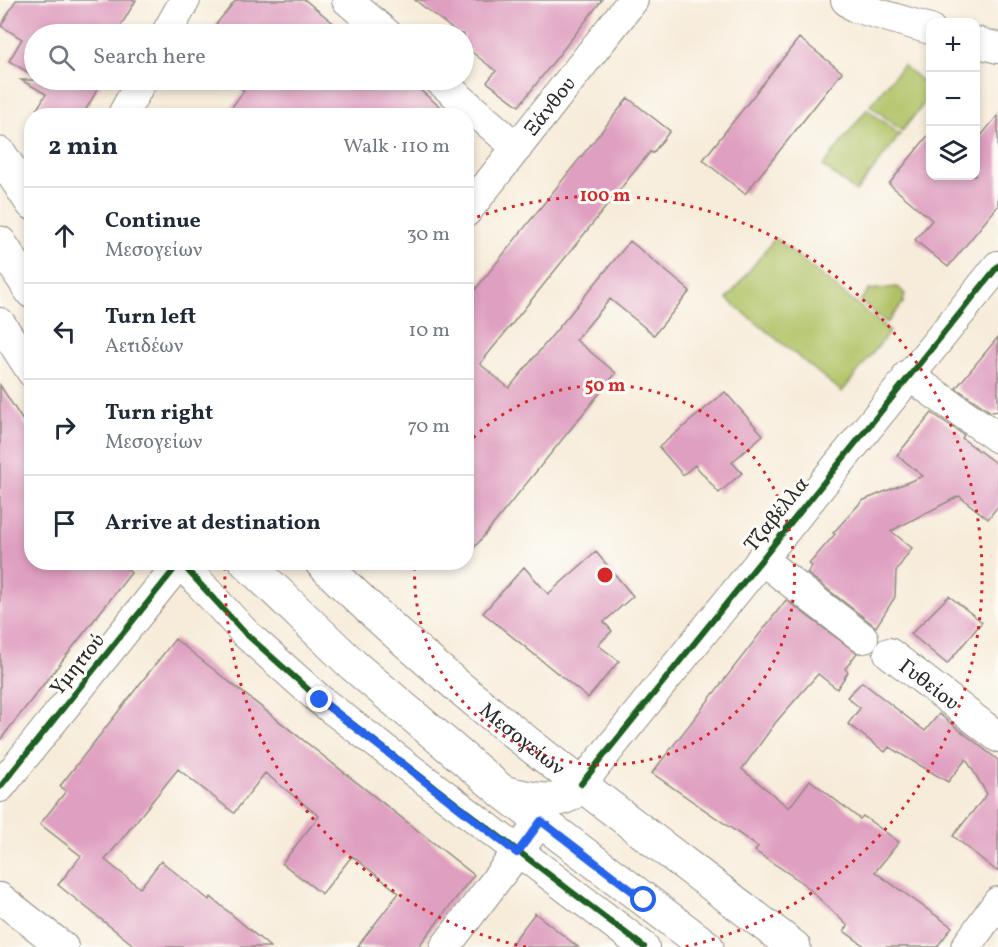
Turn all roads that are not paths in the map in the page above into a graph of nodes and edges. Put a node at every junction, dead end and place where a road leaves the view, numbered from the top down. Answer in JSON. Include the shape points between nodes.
{"nodes":[{"id":1,"x":185,"y":0,"type":"edge"},
{"id":2,"x":347,"y":0,"type":"edge"},
{"id":3,"x":633,"y":0,"type":"edge"},
{"id":4,"x":846,"y":0,"type":"edge"},
{"id":5,"x":172,"y":24,"type":"edge"},
{"id":6,"x":375,"y":24,"type":"edge"},
{"id":7,"x":926,"y":28,"type":"edge"},
{"id":8,"x":980,"y":43,"type":"edge"},
{"id":9,"x":998,"y":48,"type":"edge"},
{"id":10,"x":136,"y":90,"type":"edge"},
{"id":11,"x":451,"y":90,"type":"edge"},
{"id":12,"x":126,"y":108,"type":"edge"},
{"id":13,"x":472,"y":108,"type":"edge"},
{"id":14,"x":474,"y":110,"type":"edge"},
{"id":15,"x":517,"y":147,"type":"junction"},
{"id":16,"x":0,"y":154,"type":"edge"},
{"id":17,"x":24,"y":191,"type":"edge"},
{"id":18,"x":474,"y":202,"type":"edge"},
{"id":19,"x":0,"y":243,"type":"edge"},
{"id":20,"x":998,"y":266,"type":"edge"},
{"id":21,"x":24,"y":280,"type":"edge"},
{"id":22,"x":0,"y":323,"type":"edge"},
{"id":23,"x":24,"y":360,"type":"edge"},
{"id":24,"x":908,"y":375,"type":"junction"},
{"id":25,"x":998,"y":438,"type":"edge"},
{"id":26,"x":761,"y":559,"type":"junction"},
{"id":27,"x":174,"y":570,"type":"edge"},
{"id":28,"x":187,"y":570,"type":"edge"},
{"id":29,"x":254,"y":570,"type":"edge"},
{"id":30,"x":329,"y":570,"type":"edge"},
{"id":31,"x":863,"y":638,"type":"dead end"},
{"id":32,"x":889,"y":653,"type":"dead end"},
{"id":33,"x":998,"y":737,"type":"edge"},
{"id":34,"x":581,"y":784,"type":"junction"},
{"id":35,"x":0,"y":786,"type":"edge"},
{"id":36,"x":504,"y":793,"type":"junction"},
{"id":37,"x":541,"y":821,"type":"junction"},
{"id":38,"x":517,"y":853,"type":"junction"},
{"id":39,"x":0,"y":898,"type":"edge"},
{"id":40,"x":998,"y":902,"type":"edge"},
{"id":41,"x":63,"y":947,"type":"edge"},
{"id":42,"x":446,"y":947,"type":"edge"},
{"id":43,"x":644,"y":947,"type":"edge"},
{"id":44,"x":707,"y":947,"type":"edge"},
{"id":45,"x":794,"y":947,"type":"edge"},
{"id":46,"x":966,"y":947,"type":"edge"}],
"edges":[{"from":1,"to":5,"type":"street"},
{"from":2,"to":6,"type":"street"},
{"from":3,"to":15,"type":"street","name":"Ξάνθου"},
{"from":4,"to":7,"type":"street","via":[[855,7]]},
{"from":8,"to":9,"type":"street"},
{"from":10,"to":12,"type":"street"},
{"from":11,"to":13,"type":"street"},
{"from":14,"to":15,"type":"street"},
{"from":15,"to":18,"type":"street","name":"Ξάνθου"},
{"from":16,"to":17,"type":"main road"},
{"from":19,"to":21,"type":"main road"},
{"from":20,"to":24,"type":"street","name":"Τζαβέλλα"},
{"from":22,"to":23,"type":"street"},
{"from":24,"to":25,"type":"street"},
{"from":24,"to":26,"type":"street","name":"Τζαβέλλα"},
{"from":26,"to":31,"type":"street"},
{"from":26,"to":34,"type":"street","name":"Τζαβέλλα"},
{"from":27,"to":35,"type":"street","name":"Υμηττού"},
{"from":28,"to":38,"type":"street","via":[[245,633],[320,700]]},
{"from":29,"to":36,"type":"main road","via":[[352,665]]},
{"from":30,"to":34,"type":"main road","name":"Μεσογείων","via":[[371,613]]},
{"from":32,"to":33,"type":"street","name":"Γυθείου"},
{"from":34,"to":36,"type":"main road","via":[[564,799]]},
{"from":34,"to":45,"type":"main road","name":"Μεσογείων"},
{"from":36,"to":37,"type":"main road"},
{"from":37,"to":38,"type":"street"},
{"from":37,"to":44,"type":"main road"},
{"from":38,"to":42,"type":"street"},
{"from":38,"to":43,"type":"street"},
{"from":39,"to":41,"type":"street"},
{"from":40,"to":46,"type":"street"}]}
